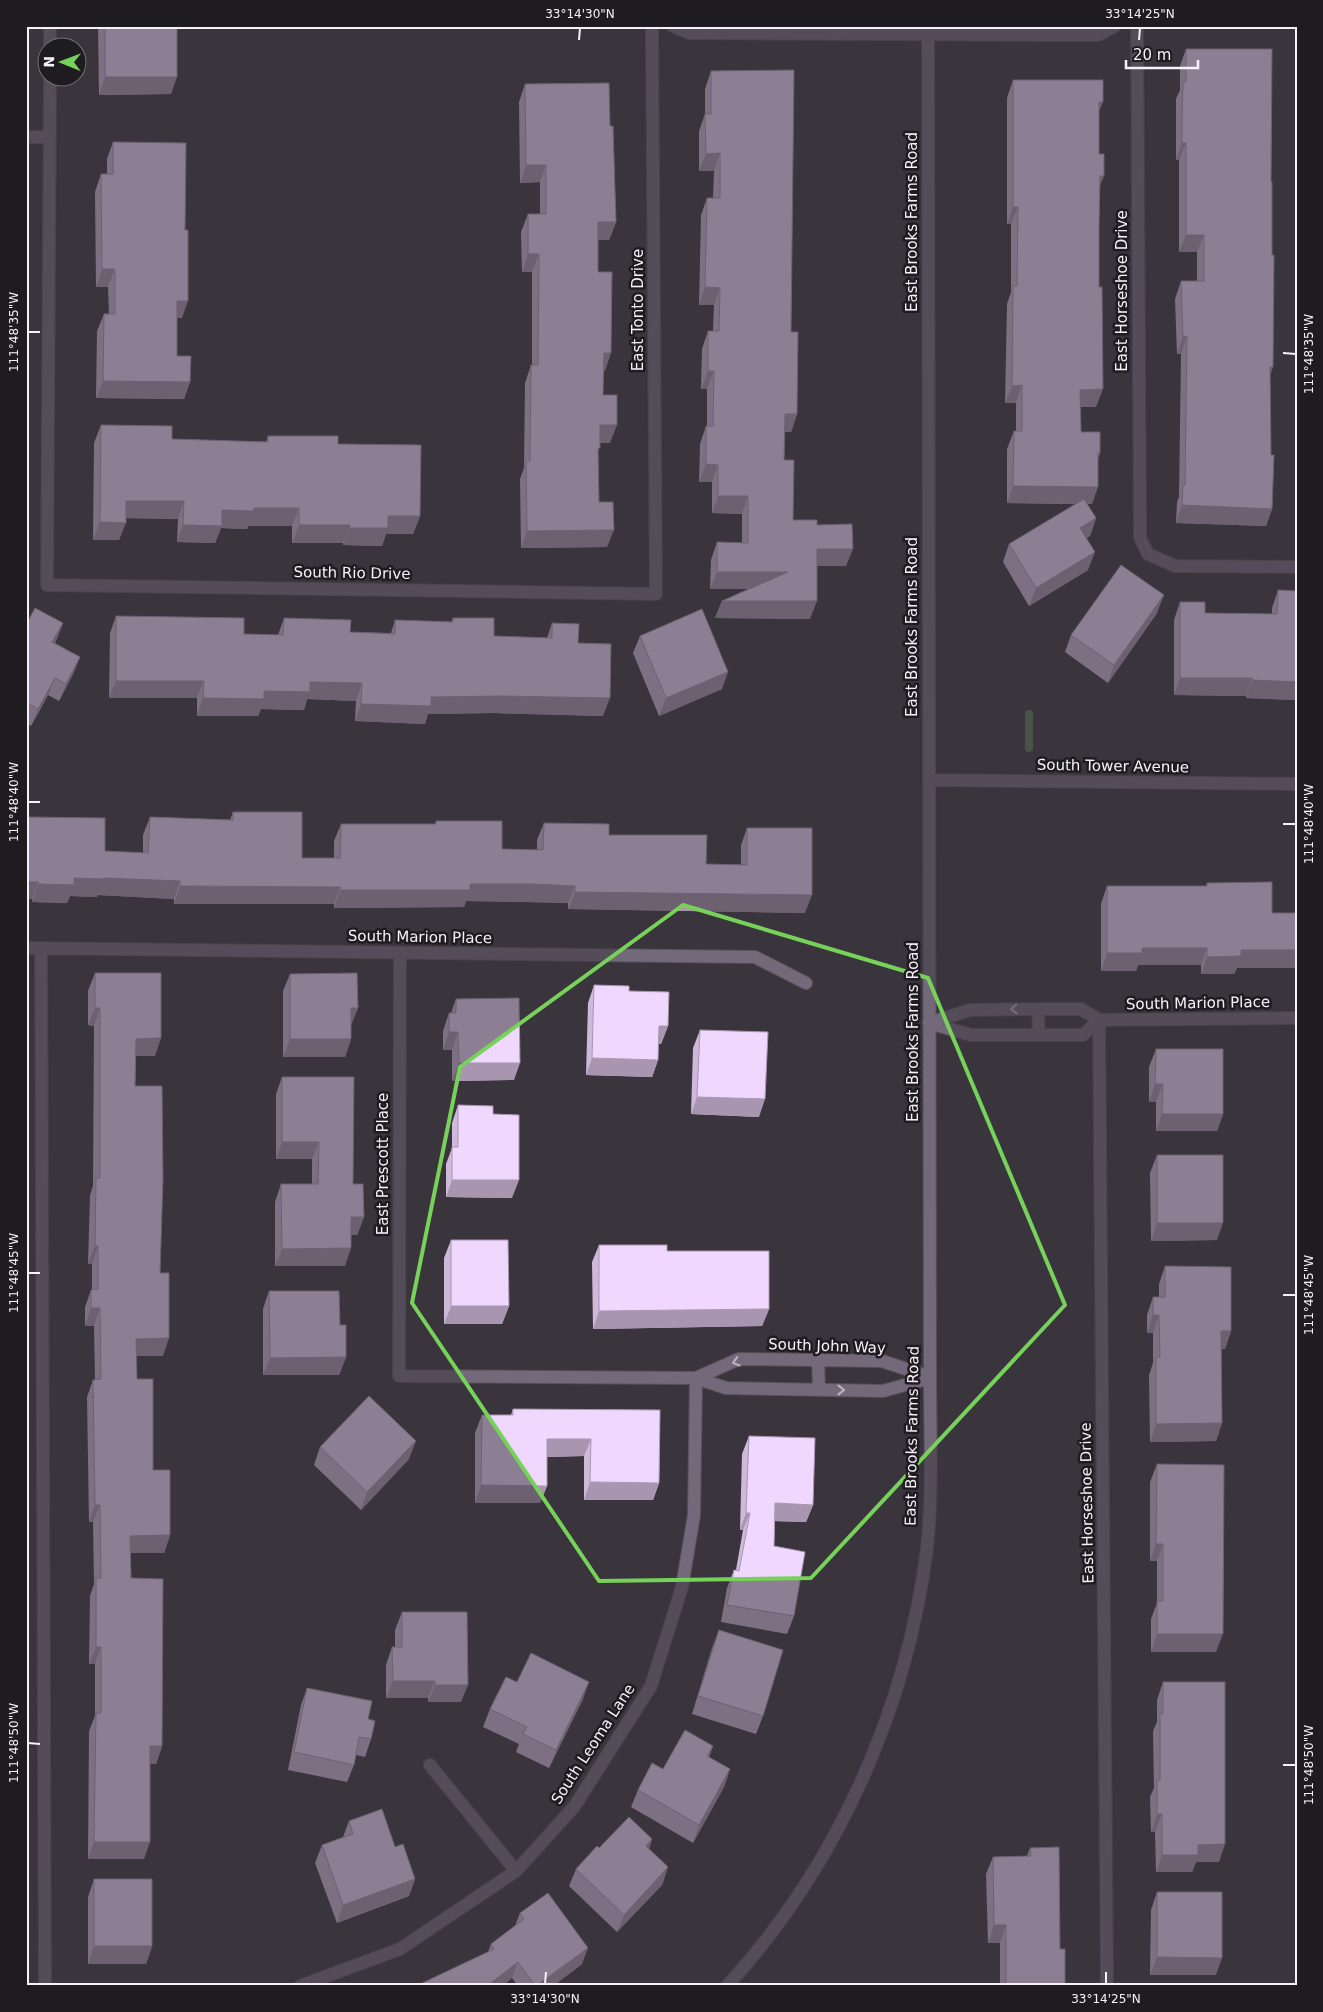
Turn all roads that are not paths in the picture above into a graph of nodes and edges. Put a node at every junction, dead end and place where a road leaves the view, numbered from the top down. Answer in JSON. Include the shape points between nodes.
{"nodes":[{"id":1,"x":652,"y":26,"type":"edge"},
{"id":2,"x":673,"y":26,"type":"edge"},
{"id":3,"x":1115,"y":26,"type":"edge"},
{"id":4,"x":1137,"y":26,"type":"edge"},
{"id":5,"x":786,"y":30,"type":"edge"},
{"id":6,"x":928,"y":30,"type":"edge"},
{"id":7,"x":1049,"y":31,"type":"edge"},
{"id":8,"x":50,"y":88,"type":"edge"},
{"id":9,"x":26,"y":137,"type":"edge"},
{"id":10,"x":49,"y":137,"type":"junction"},
{"id":11,"x":1297,"y":567,"type":"edge"},
{"id":12,"x":656,"y":594,"type":"joint"},
{"id":13,"x":929,"y":780,"type":"junction"},
{"id":14,"x":1297,"y":784,"type":"edge"},
{"id":15,"x":26,"y":948,"type":"edge"},
{"id":16,"x":41,"y":948,"type":"junction"},
{"id":17,"x":400,"y":953,"type":"junction"},
{"id":18,"x":806,"y":983,"type":"dead end"},
{"id":19,"x":1038,"y":1009,"type":"junction"},
{"id":20,"x":1297,"y":1018,"type":"edge"},
{"id":21,"x":1099,"y":1020,"type":"junction"},
{"id":22,"x":929,"y":1023,"type":"junction"},
{"id":23,"x":1039,"y":1035,"type":"junction"},
{"id":24,"x":818,"y":1360,"type":"junction"},
{"id":25,"x":399,"y":1376,"type":"joint"},
{"id":26,"x":696,"y":1378,"type":"junction"},
{"id":27,"x":930,"y":1378,"type":"junction"},
{"id":28,"x":819,"y":1390,"type":"junction"},
{"id":29,"x":430,"y":1765,"type":"dead end"},
{"id":30,"x":516,"y":1871,"type":"junction"},
{"id":31,"x":45,"y":1986,"type":"edge"},
{"id":32,"x":300,"y":1986,"type":"edge"},
{"id":33,"x":727,"y":1986,"type":"edge"},
{"id":34,"x":1107,"y":1986,"type":"edge"}],
"edges":[{"from":1,"to":12,"type":"street","name":"East Tonto Drive"},
{"from":2,"to":5,"type":"street","via":[[689,33]]},
{"from":3,"to":7,"type":"street","via":[[1098,35]]},
{"from":4,"to":11,"type":"street","name":"East Horseshoe Drive","via":[[1140,538],[1148,554],[1175,566]]},
{"from":5,"to":6,"type":"street"},
{"from":6,"to":7,"type":"street"},
{"from":6,"to":13,"type":"street","name":"East Brooks Farms Road"},
{"from":8,"to":10,"type":"street"},
{"from":9,"to":10,"type":"street"},
{"from":10,"to":12,"type":"street","name":"South Rio Drive","via":[[47,585]]},
{"from":13,"to":14,"type":"street","name":"South Tower Avenue"},
{"from":13,"to":22,"type":"street","name":"East Brooks Farms Road"},
{"from":15,"to":16,"type":"street","name":"South Marion Place"},
{"from":16,"to":17,"type":"street","name":"South Marion Place"},
{"from":16,"to":31,"type":"street"},
{"from":17,"to":18,"type":"street","name":"South Marion Place","via":[[755,957]]},
{"from":17,"to":25,"type":"street","name":"East Prescott Place"},
{"from":19,"to":21,"type":"street","name":"South Marion Place","via":[[1081,1009]]},
{"from":19,"to":22,"type":"street","name":"South Marion Place","one_way":true,"via":[[970,1010]]},
{"from":19,"to":23,"type":"street"},
{"from":20,"to":21,"type":"street","name":"South Marion Place"},
{"from":21,"to":23,"type":"street","via":[[1083,1035]]},
{"from":21,"to":34,"type":"street","name":"East Horseshoe Drive"},
{"from":22,"to":23,"type":"street","via":[[971,1035]]},
{"from":22,"to":27,"type":"street","name":"East Brooks Farms Road"},
{"from":24,"to":26,"type":"street","name":"South John Way","one_way":true,"via":[[739,1359]]},
{"from":24,"to":27,"type":"street","name":"South John Way","via":[[882,1361]]},
{"from":24,"to":28,"type":"street"},
{"from":25,"to":26,"type":"street","name":"South John Way"},
{"from":26,"to":28,"type":"street","name":"South John Way","via":[[726,1388]]},
{"from":26,"to":30,"type":"street","name":"South Leoma Lane","via":[[694,1515],[682,1587],[651,1686],[574,1807]]},
{"from":28,"to":27,"type":"street","name":"South John Way","one_way":true,"via":[[883,1391]]},
{"from":27,"to":33,"type":"street","name":"East Brooks Farms Road","via":[[927,1547],[916,1612],[897,1685],[874,1752],[850,1807],[789,1909]]},
{"from":29,"to":30,"type":"street"},
{"from":30,"to":32,"type":"street","name":"South Leoma Lane","via":[[400,1949]]}]}
